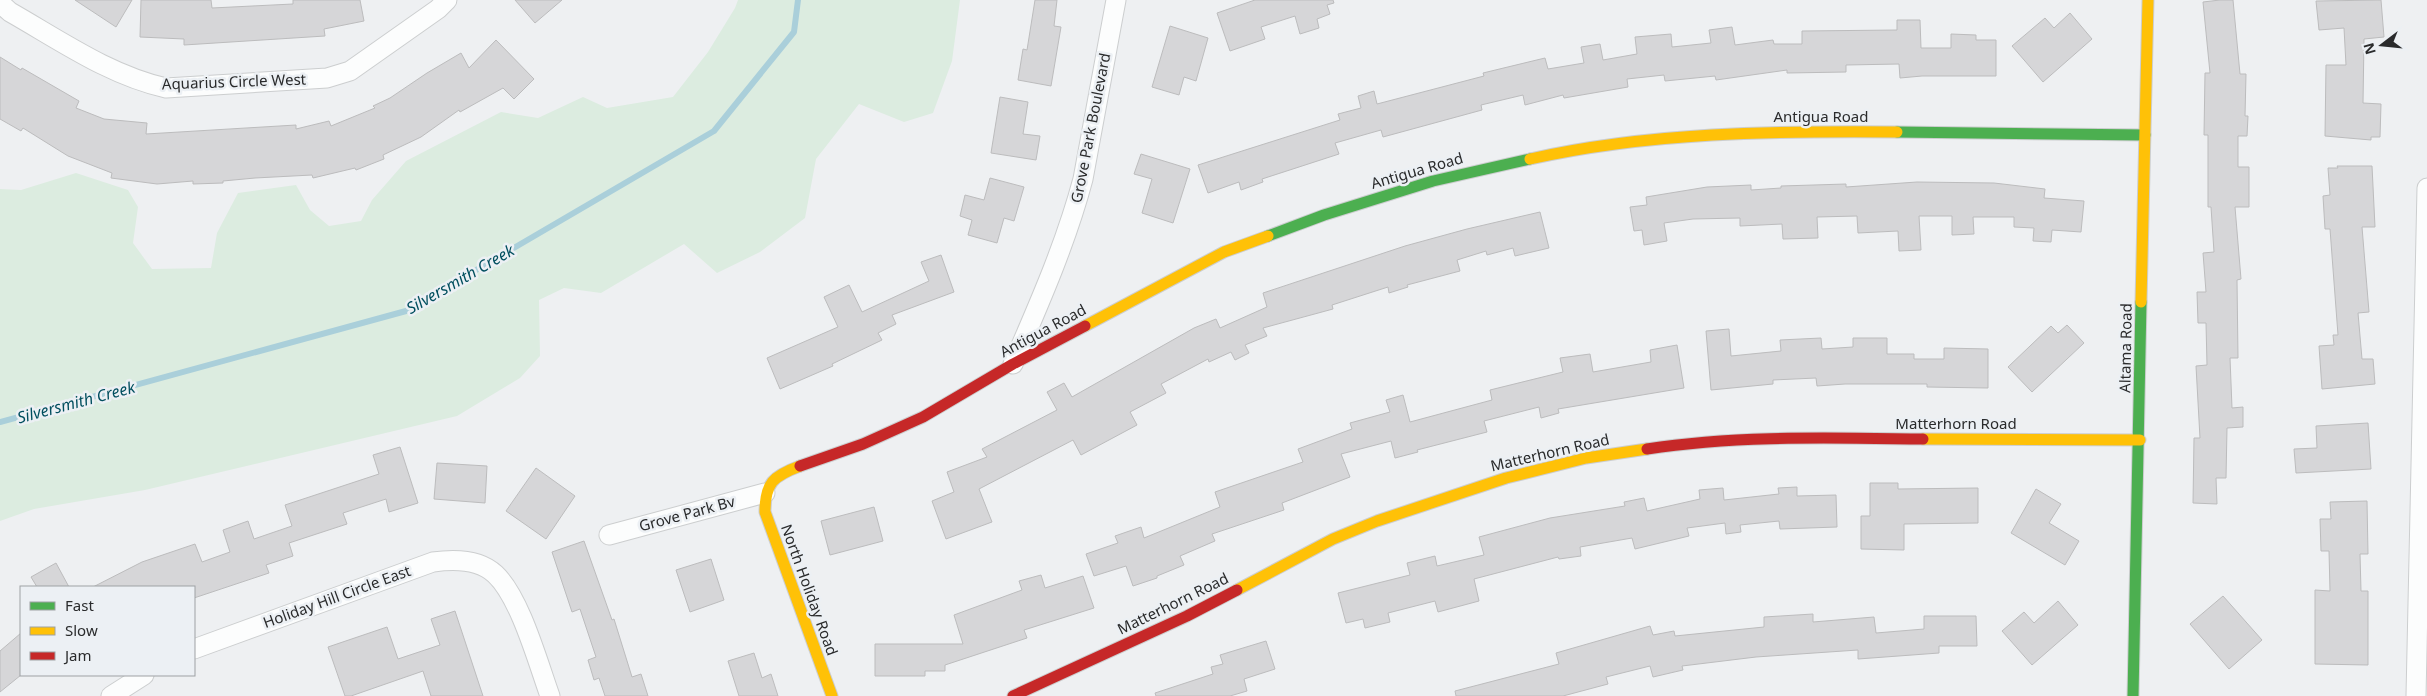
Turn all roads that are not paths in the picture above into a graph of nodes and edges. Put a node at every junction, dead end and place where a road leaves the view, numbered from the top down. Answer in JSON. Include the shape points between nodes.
{"nodes":[{"id":1,"x":1116,"y":0,"type":"edge"},
{"id":2,"x":2148,"y":0,"type":"edge"},
{"id":3,"x":0,"y":3,"type":"edge"},
{"id":4,"x":443,"y":5,"type":"edge"},
{"id":5,"x":2146,"y":135,"type":"junction"},
{"id":6,"x":2427,"y":188,"type":"edge"},
{"id":7,"x":1013,"y":364,"type":"junction"},
{"id":8,"x":2140,"y":440,"type":"junction"},
{"id":9,"x":2424,"y":447,"type":"edge"},
{"id":10,"x":766,"y":493,"type":"junction"},
{"id":11,"x":609,"y":535,"type":"dead end"},
{"id":12,"x":195,"y":648,"type":"edge"},
{"id":13,"x":142,"y":676,"type":"edge"},
{"id":14,"x":111,"y":696,"type":"edge"},
{"id":15,"x":550,"y":696,"type":"edge"},
{"id":16,"x":832,"y":696,"type":"edge"},
{"id":17,"x":1013,"y":696,"type":"edge"},
{"id":18,"x":2133,"y":696,"type":"edge"},
{"id":19,"x":2416,"y":696,"type":"edge"}],
"edges":[{"from":1,"to":7,"type":"street","name":"Grove Park Boulevard","via":[[1083,179],[1044,292]]},
{"from":2,"to":5,"type":"street","name":"Altama Road"},
{"from":3,"to":4,"type":"street","name":"Aquarius Circle West","via":[[115,72],[166,88],[327,78],[350,71]]},
{"from":5,"to":7,"type":"street","name":"Antigua Road","via":[[1777,131],[1630,142],[1520,160],[1424,183],[1224,252]]},
{"from":5,"to":8,"type":"street","name":"Altama Road"},
{"from":6,"to":9,"type":"street"},
{"from":7,"to":10,"type":"street","name":"Antigua Road","via":[[923,417],[863,444],[784,472],[772,480]]},
{"from":8,"to":17,"type":"street","name":"Matterhorn Road","via":[[1786,438],[1690,442],[1586,458],[1506,478],[1376,521],[1333,539],[1187,616]]},
{"from":8,"to":18,"type":"street","name":"Altama Road"},
{"from":9,"to":19,"type":"street"},
{"from":10,"to":11,"type":"street","name":"Grove Park Bv"},
{"from":10,"to":16,"type":"street","name":"North Holiday Road","via":[[765,512]]},
{"from":12,"to":15,"type":"street","name":"Holiday Hill Circle East","via":[[433,562],[455,559],[482,566],[494,573],[505,586],[521,618]]},
{"from":13,"to":14,"type":"street"}]}
